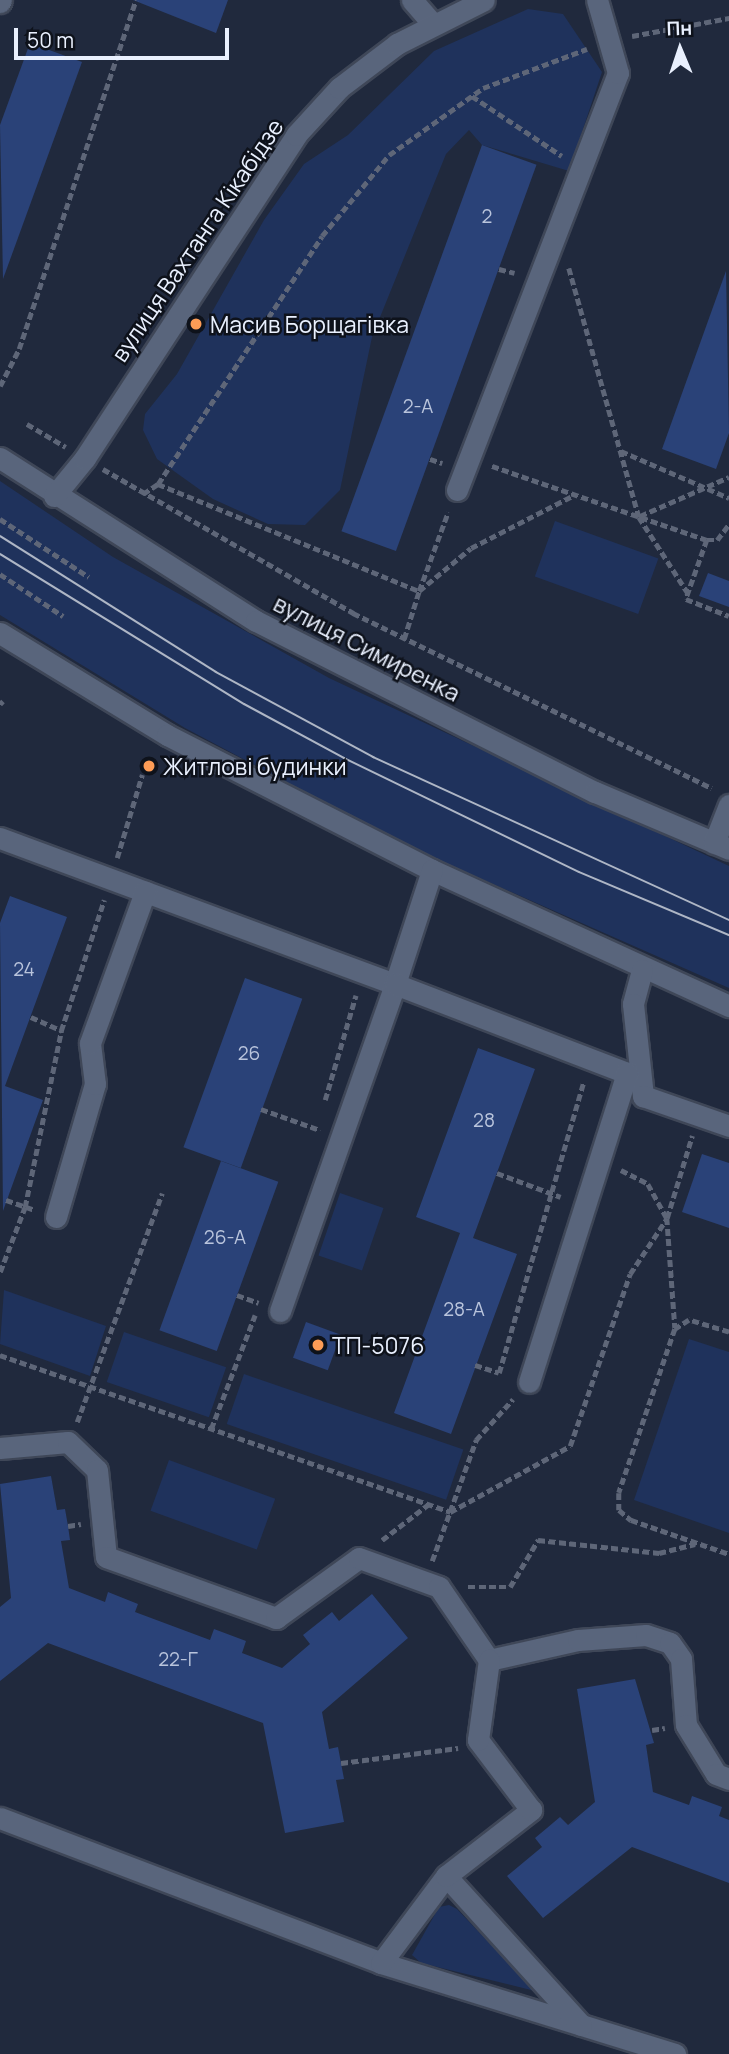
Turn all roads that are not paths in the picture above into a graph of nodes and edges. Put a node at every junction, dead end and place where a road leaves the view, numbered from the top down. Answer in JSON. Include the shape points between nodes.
{"nodes":[{"id":1,"x":412,"y":0,"type":"edge"},
{"id":2,"x":484,"y":0,"type":"edge"},
{"id":3,"x":597,"y":0,"type":"edge"},
{"id":4,"x":432,"y":23,"type":"junction"},
{"id":5,"x":0,"y":458,"type":"edge"},
{"id":6,"x":457,"y":489,"type":"road end"},
{"id":7,"x":54,"y":496,"type":"junction"},
{"id":8,"x":0,"y":633,"type":"edge"},
{"id":9,"x":723,"y":798,"type":"edge"},
{"id":10,"x":0,"y":838,"type":"edge"},
{"id":11,"x":722,"y":846,"type":"edge"},
{"id":12,"x":432,"y":870,"type":"junction"},
{"id":13,"x":145,"y":892,"type":"junction"},
{"id":14,"x":642,"y":970,"type":"junction"},
{"id":15,"x":395,"y":984,"type":"junction"},
{"id":16,"x":729,"y":1006,"type":"edge"},
{"id":17,"x":729,"y":1126,"type":"edge"},
{"id":18,"x":56,"y":1217,"type":"dead end"},
{"id":19,"x":280,"y":1311,"type":"dead end"},
{"id":20,"x":528,"y":1382,"type":"road end"},
{"id":21,"x":0,"y":1448,"type":"edge"},
{"id":22,"x":489,"y":1660,"type":"junction"},
{"id":23,"x":729,"y":1779,"type":"edge"},
{"id":24,"x":0,"y":1818,"type":"edge"},
{"id":25,"x":446,"y":1876,"type":"junction"},
{"id":26,"x":381,"y":1963,"type":"junction"},
{"id":27,"x":581,"y":2025,"type":"junction"},
{"id":28,"x":675,"y":2054,"type":"edge"}],
"edges":[{"from":1,"to":4,"type":"street"},
{"from":2,"to":4,"type":"street","name":"вулиця Вахтанга Кікабідзе"},
{"from":3,"to":6,"type":"street","via":[[612,39],[618,73]]},
{"from":4,"to":7,"type":"street","name":"вулиця Вахтанга Кікабідзе","via":[[339,88],[296,135],[85,458]]},
{"from":5,"to":7,"type":"street","name":"вулиця Симиренка"},
{"from":7,"to":11,"type":"street","name":"вулиця Симиренка","via":[[268,628],[595,792]]},
{"from":8,"to":12,"type":"street","via":[[167,735]]},
{"from":9,"to":11,"type":"street"},
{"from":10,"to":13,"type":"street"},
{"from":12,"to":14,"type":"street"},
{"from":12,"to":15,"type":"street"},
{"from":13,"to":15,"type":"street"},
{"from":13,"to":18,"type":"street","via":[[90,1043],[95,1084]]},
{"from":14,"to":16,"type":"street"},
{"from":14,"to":17,"type":"street","via":[[633,1004],[643,1096]]},
{"from":15,"to":19,"type":"street"},
{"from":15,"to":20,"type":"street","via":[[626,1073]]},
{"from":21,"to":22,"type":"street","via":[[68,1442],[97,1470],[106,1557],[276,1618],[359,1558],[432,1584]]},
{"from":22,"to":23,"type":"street","via":[[578,1640],[646,1635],[670,1643],[681,1659],[686,1725],[716,1774]]},
{"from":22,"to":25,"type":"street","via":[[478,1740],[531,1810]]},
{"from":24,"to":26,"type":"street"},
{"from":25,"to":26,"type":"street"},
{"from":25,"to":27,"type":"street"},
{"from":26,"to":27,"type":"street"},
{"from":27,"to":28,"type":"street"}]}
